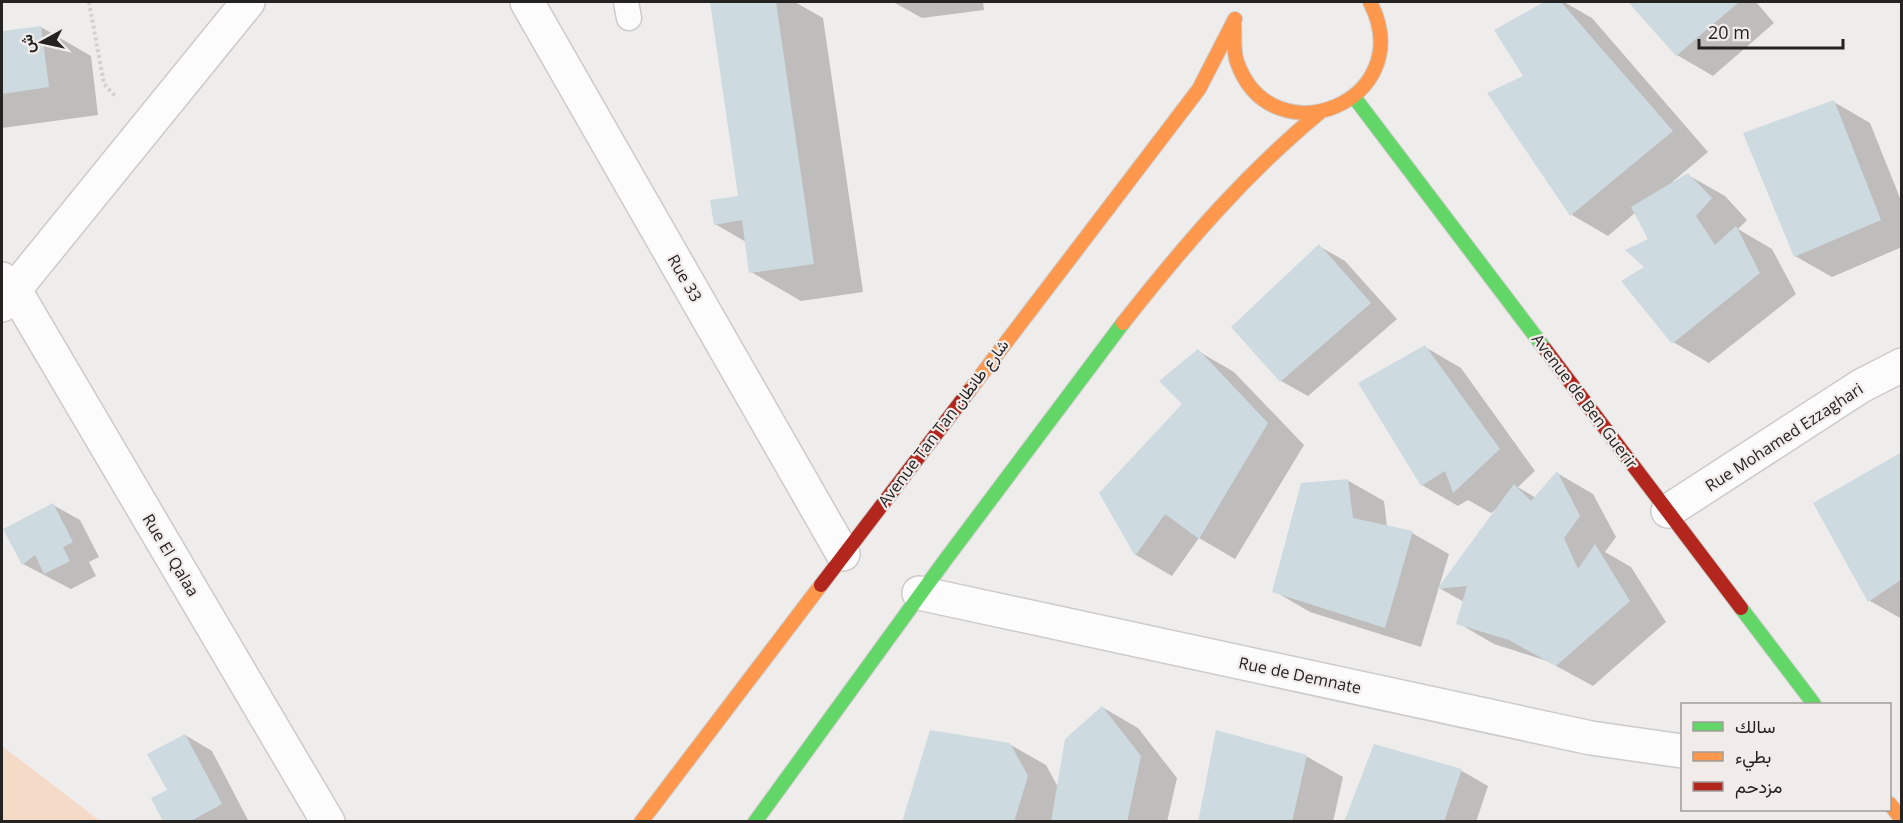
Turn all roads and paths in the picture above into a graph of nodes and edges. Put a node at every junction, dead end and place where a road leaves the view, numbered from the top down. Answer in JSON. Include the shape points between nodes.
{"nodes":[{"id":1,"x":89,"y":2,"type":"edge"},
{"id":2,"x":248,"y":2,"type":"edge"},
{"id":3,"x":527,"y":2,"type":"edge"},
{"id":4,"x":1242,"y":2,"type":"edge"},
{"id":5,"x":1370,"y":2,"type":"edge"},
{"id":6,"x":1388,"y":18,"type":"dead end"},
{"id":7,"x":1235,"y":19,"type":"junction"},
{"id":8,"x":1381,"y":40,"type":"junction"},
{"id":9,"x":1354,"y":98,"type":"junction"},
{"id":10,"x":1319,"y":113,"type":"junction"},
{"id":11,"x":145,"y":128,"type":"junction"},
{"id":12,"x":6,"y":291,"type":"edge"},
{"id":13,"x":1902,"y":365,"type":"edge"},
{"id":14,"x":1668,"y":511,"type":"junction"},
{"id":15,"x":843,"y":554,"type":"junction"},
{"id":16,"x":919,"y":593,"type":"junction"},
{"id":17,"x":1812,"y":703,"type":"edge"},
{"id":18,"x":1681,"y":751,"type":"edge"},
{"id":19,"x":1891,"y":805,"type":"edge"},
{"id":20,"x":1902,"y":820,"type":"edge"},
{"id":21,"x":328,"y":822,"type":"edge"},
{"id":22,"x":641,"y":822,"type":"edge"},
{"id":23,"x":755,"y":822,"type":"edge"}],
"edges":[{"from":1,"to":11,"type":"path","via":[[104,84]]},
{"from":2,"to":11,"type":"street"},
{"from":3,"to":15,"type":"street","name":"Rue 33"},
{"from":4,"to":7,"type":"main road","name":"Avenue Tan Tan شارع طانطان"},
{"from":5,"to":8,"type":"main road","via":[[1377,15]]},
{"from":6,"to":8,"type":"main road"},
{"from":7,"to":10,"type":"main road","via":[[1234,52],[1251,90],[1270,105],[1294,113]]},
{"from":7,"to":15,"type":"main road","name":"Avenue Tan Tan شارع طانطان","via":[[1199,89]]},
{"from":8,"to":9,"type":"main road","via":[[1378,62]]},
{"from":9,"to":10,"type":"main road"},
{"from":9,"to":14,"type":"main road","name":"Avenue de Ben Guerir"},
{"from":10,"to":16,"type":"main road","via":[[1244,180],[1195,236]]},
{"from":11,"to":12,"type":"street"},
{"from":12,"to":21,"type":"street","name":"Rue El Qalaa"},
{"from":13,"to":14,"type":"street","name":"Rue Mohamed Ezzaghari","via":[[1862,386]]},
{"from":14,"to":17,"type":"main road","name":"Avenue de Ben Guerir"},
{"from":15,"to":22,"type":"main road","name":"Avenue Tan Tan شارع طانطان"},
{"from":16,"to":18,"type":"street","name":"Rue de Demnate","via":[[1591,738]]},
{"from":16,"to":23,"type":"main road"},
{"from":19,"to":20,"type":"main road"}]}
